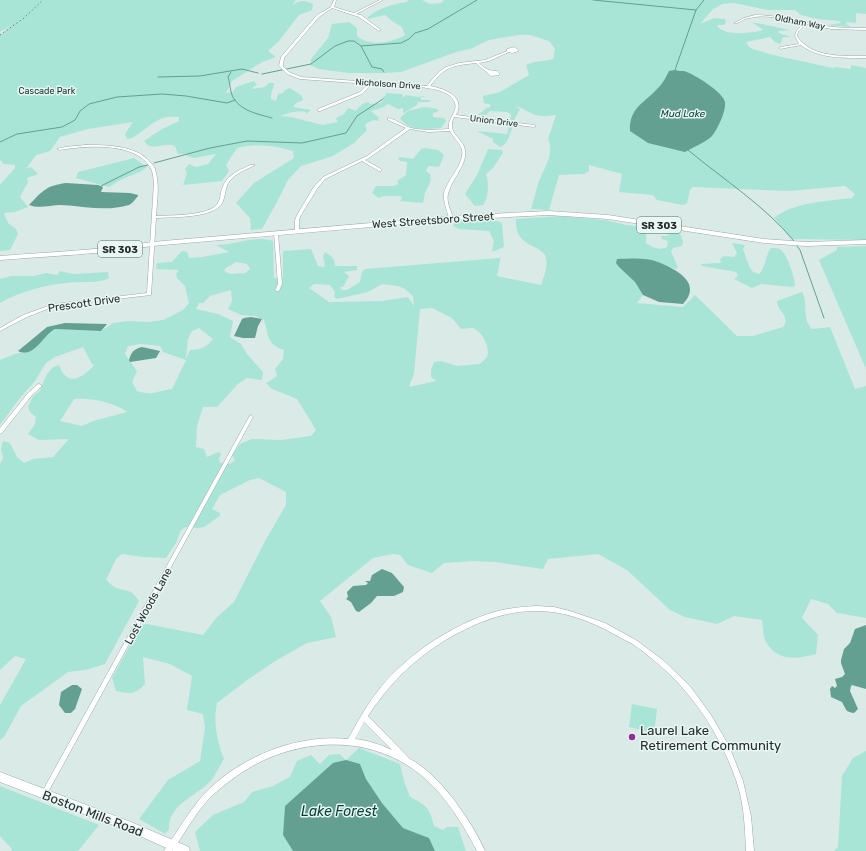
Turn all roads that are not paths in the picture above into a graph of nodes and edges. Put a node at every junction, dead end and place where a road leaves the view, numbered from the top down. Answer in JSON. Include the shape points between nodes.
{"nodes":[{"id":1,"x":335,"y":0,"type":"edge"},
{"id":2,"x":382,"y":0,"type":"edge"},
{"id":3,"x":332,"y":7,"type":"junction"},
{"id":4,"x":354,"y":14,"type":"junction"},
{"id":5,"x":735,"y":23,"type":"dead end"},
{"id":6,"x":805,"y":23,"type":"junction"},
{"id":7,"x":866,"y":29,"type":"edge"},
{"id":8,"x":380,"y":30,"type":"dead end"},
{"id":9,"x":802,"y":44,"type":"junction"},
{"id":10,"x":781,"y":48,"type":"dead end"},
{"id":11,"x":509,"y":51,"type":"dead end"},
{"id":12,"x":866,"y":57,"type":"edge"},
{"id":13,"x":476,"y":62,"type":"junction"},
{"id":14,"x":490,"y":72,"type":"dead end"},
{"id":15,"x":371,"y":83,"type":"junction"},
{"id":16,"x":428,"y":87,"type":"junction"},
{"id":17,"x":319,"y":110,"type":"dead end"},
{"id":18,"x":453,"y":116,"type":"junction"},
{"id":19,"x":389,"y":119,"type":"dead end"},
{"id":20,"x":534,"y":126,"type":"dead end"},
{"id":21,"x":409,"y":128,"type":"junction"},
{"id":22,"x":451,"y":130,"type":"junction"},
{"id":23,"x":59,"y":149,"type":"dead end"},
{"id":24,"x":362,"y":160,"type":"junction"},
{"id":25,"x":253,"y":165,"type":"dead end"},
{"id":26,"x":380,"y":170,"type":"dead end"},
{"id":27,"x":154,"y":217,"type":"junction"},
{"id":28,"x":451,"y":218,"type":"junction"},
{"id":29,"x":297,"y":231,"type":"junction"},
{"id":30,"x":276,"y":233,"type":"junction"},
{"id":31,"x":866,"y":242,"type":"edge"},
{"id":32,"x":152,"y":244,"type":"junction"},
{"id":33,"x":0,"y":258,"type":"edge"},
{"id":34,"x":277,"y":290,"type":"dead end"},
{"id":35,"x":0,"y":330,"type":"edge"},
{"id":36,"x":39,"y":386,"type":"dead end"},
{"id":37,"x":251,"y":417,"type":"dead end"},
{"id":38,"x":0,"y":432,"type":"edge"},
{"id":39,"x":364,"y":717,"type":"junction"},
{"id":40,"x":350,"y":741,"type":"junction"},
{"id":41,"x":409,"y":762,"type":"junction"},
{"id":42,"x":0,"y":777,"type":"edge"},
{"id":43,"x":44,"y":794,"type":"junction"},
{"id":44,"x":170,"y":848,"type":"edge"},
{"id":45,"x":185,"y":851,"type":"edge"},
{"id":46,"x":481,"y":851,"type":"edge"},
{"id":47,"x":750,"y":851,"type":"edge"}],
"edges":[{"from":1,"to":3,"type":"street"},
{"from":2,"to":4,"type":"street"},
{"from":3,"to":4,"type":"street"},
{"from":3,"to":15,"type":"street","name":"Nicholson Drive","via":[[318,16],[282,58],[280,64],[294,76],[308,79]]},
{"from":4,"to":8,"type":"street"},
{"from":5,"to":6,"type":"street","name":"Oldham Way","via":[[744,18],[764,16]]},
{"from":6,"to":7,"type":"street","name":"Oldham Way","via":[[830,28]]},
{"from":6,"to":9,"type":"street","via":[[796,34]]},
{"from":9,"to":10,"type":"street"},
{"from":9,"to":12,"type":"street","via":[[814,51],[830,55]]},
{"from":11,"to":13,"type":"street","via":[[492,59]]},
{"from":13,"to":14,"type":"street"},
{"from":13,"to":16,"type":"street","via":[[443,69]]},
{"from":15,"to":16,"type":"street","name":"Nicholson Drive"},
{"from":15,"to":17,"type":"street","via":[[360,92]]},
{"from":16,"to":18,"type":"street","name":"Nicholson Drive","via":[[443,91],[455,99],[457,107]]},
{"from":18,"to":20,"type":"street","name":"Union Drive"},
{"from":18,"to":22,"type":"street","name":"Nicholson Drive"},
{"from":19,"to":21,"type":"street"},
{"from":21,"to":22,"type":"street"},
{"from":21,"to":24,"type":"street"},
{"from":22,"to":28,"type":"street","via":[[462,146],[464,154],[447,193],[446,201]]},
{"from":23,"to":27,"type":"street","via":[[107,146],[126,149],[145,158],[156,173]]},
{"from":24,"to":26,"type":"street"},
{"from":24,"to":29,"type":"street","via":[[329,175],[320,182],[299,215]]},
{"from":25,"to":27,"type":"street","via":[[229,178],[220,203],[211,211]]},
{"from":27,"to":32,"type":"street"},
{"from":28,"to":29,"type":"main road","name":"West Streetsboro Street","number":"SR 303"},
{"from":28,"to":31,"type":"main road","name":"West Streetsboro Street","number":"SR 303","via":[[577,214],[752,240],[806,244]]},
{"from":29,"to":30,"type":"main road","name":"West Streetsboro Street","number":"SR 303"},
{"from":30,"to":32,"type":"main road","name":"West Streetsboro Street","number":"SR 303"},
{"from":30,"to":34,"type":"street","via":[[280,284]]},
{"from":32,"to":33,"type":"main road","name":"West Streetsboro Street","number":"SR 303","via":[[113,250]]},
{"from":32,"to":35,"type":"street","name":"Prescott Drive","via":[[149,294],[54,305],[25,316]]},
{"from":36,"to":38,"type":"street"},
{"from":37,"to":43,"type":"street","name":"Lost Woods Lane"},
{"from":39,"to":40,"type":"street"},
{"from":39,"to":41,"type":"street"},
{"from":39,"to":47,"type":"street","via":[[385,687],[402,669],[424,651],[455,632],[515,610],[543,608],[571,613],[607,627],[647,651],[675,675],[698,701],[722,737],[738,776],[748,816]]},
{"from":40,"to":41,"type":"street","via":[[387,751]]},
{"from":40,"to":44,"type":"street","via":[[300,743],[272,751],[237,770],[212,791],[188,818]]},
{"from":41,"to":46,"type":"street","via":[[447,798]]},
{"from":42,"to":43,"type":"street","name":"Boston Mills Road"},
{"from":43,"to":44,"type":"street","name":"Boston Mills Road"},
{"from":44,"to":45,"type":"street","name":"Boston Mills Road"}]}
